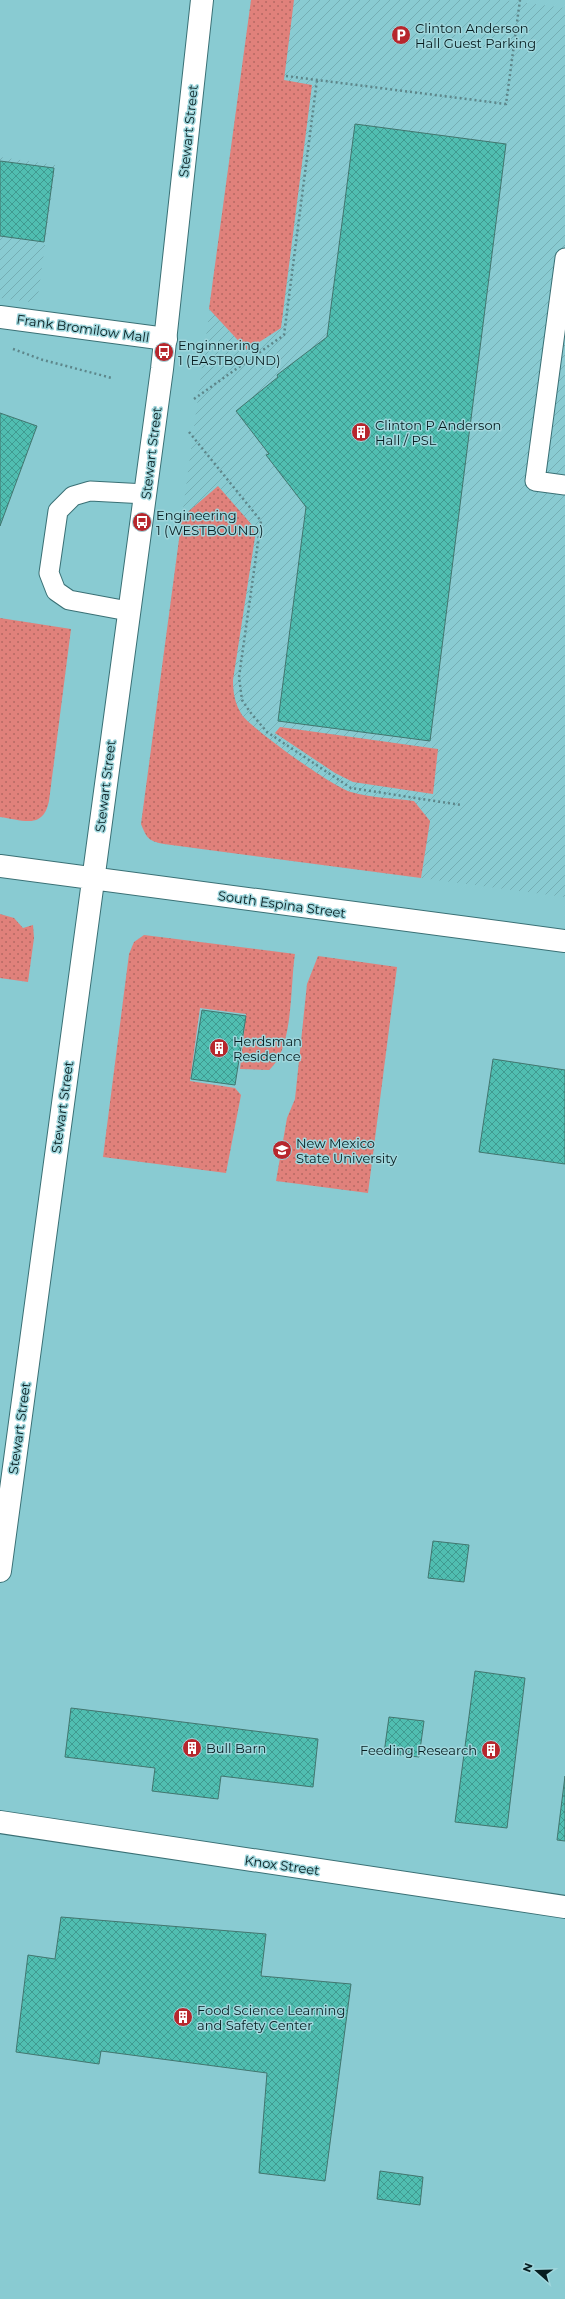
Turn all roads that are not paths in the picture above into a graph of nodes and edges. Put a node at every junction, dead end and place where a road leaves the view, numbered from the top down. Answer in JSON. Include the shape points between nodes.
{"nodes":[{"id":1,"x":202,"y":0,"type":"edge"},
{"id":2,"x":565,"y":258,"type":"edge"},
{"id":3,"x":562,"y":309,"type":"edge"},
{"id":4,"x":7,"y":318,"type":"edge"},
{"id":5,"x":166,"y":339,"type":"junction"},
{"id":6,"x":565,"y":485,"type":"edge"},
{"id":7,"x":146,"y":494,"type":"junction"},
{"id":8,"x":128,"y":611,"type":"junction"},
{"id":9,"x":0,"y":866,"type":"edge"},
{"id":10,"x":93,"y":879,"type":"junction"},
{"id":11,"x":565,"y":941,"type":"edge"},
{"id":12,"x":0,"y":1571,"type":"edge"},
{"id":13,"x":0,"y":1822,"type":"edge"},
{"id":14,"x":565,"y":1907,"type":"edge"}],
"edges":[{"from":1,"to":5,"type":"street","name":"Stewart Street"},
{"from":2,"to":3,"type":"lane"},
{"from":3,"to":6,"type":"lane","via":[[535,481]]},
{"from":4,"to":5,"type":"street","name":"Frank Bromilow Mall"},
{"from":5,"to":7,"type":"street","name":"Stewart Street"},
{"from":7,"to":8,"type":"street","name":"Stewart Street"},
{"from":7,"to":8,"type":"lane","via":[[90,491],[73,496],[58,511],[49,574],[56,590],[69,600]]},
{"from":8,"to":10,"type":"street","name":"Stewart Street"},
{"from":9,"to":10,"type":"street","name":"South Espina Street"},
{"from":10,"to":11,"type":"street","name":"South Espina Street"},
{"from":10,"to":12,"type":"street","name":"Stewart Street"},
{"from":13,"to":14,"type":"street","name":"Knox Street"}]}
